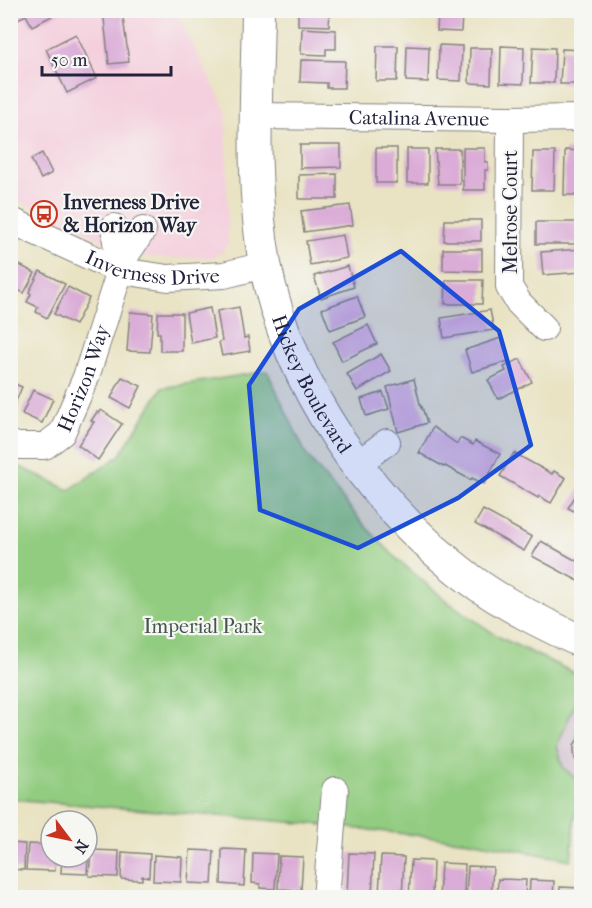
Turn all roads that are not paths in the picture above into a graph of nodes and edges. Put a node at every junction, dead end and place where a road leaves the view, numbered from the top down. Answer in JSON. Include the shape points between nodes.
{"nodes":[{"id":1,"x":258,"y":10,"type":"edge"},
{"id":2,"x":257,"y":116,"type":"junction"},
{"id":3,"x":582,"y":118,"type":"edge"},
{"id":4,"x":510,"y":119,"type":"junction"},
{"id":5,"x":10,"y":220,"type":"edge"},
{"id":6,"x":114,"y":226,"type":"dead end"},
{"id":7,"x":143,"y":230,"type":"dead end"},
{"id":8,"x":123,"y":265,"type":"junction"},
{"id":9,"x":266,"y":265,"type":"junction"},
{"id":10,"x":544,"y":328,"type":"dead end"},
{"id":11,"x":387,"y":442,"type":"dead end"},
{"id":12,"x":10,"y":443,"type":"edge"},
{"id":13,"x":356,"y":465,"type":"junction"},
{"id":14,"x":582,"y":642,"type":"edge"},
{"id":15,"x":335,"y":790,"type":"dead end"},
{"id":16,"x":326,"y":897,"type":"edge"}],
"edges":[{"from":1,"to":2,"type":"main road","name":"Hickey Boulevard"},
{"from":2,"to":4,"type":"street","name":"Catalina Avenue"},
{"from":2,"to":9,"type":"main road","name":"Hickey Boulevard","via":[[259,216]]},
{"from":3,"to":4,"type":"street","name":"Catalina Avenue"},
{"from":4,"to":10,"type":"street","name":"Melrose Court","via":[[509,287]]},
{"from":5,"to":8,"type":"street","name":"Inverness Drive"},
{"from":6,"to":8,"type":"street"},
{"from":7,"to":8,"type":"street","name":"Horizon Way"},
{"from":8,"to":9,"type":"street","name":"Inverness Drive","via":[[168,278],[224,275]]},
{"from":8,"to":12,"type":"street","name":"Horizon Way","via":[[86,377],[62,433],[45,446]]},
{"from":9,"to":13,"type":"main road","name":"Hickey Boulevard","via":[[277,309],[311,392]]},
{"from":11,"to":13,"type":"street"},
{"from":13,"to":14,"type":"main road","name":"Hickey Boulevard","via":[[412,530],[457,569],[509,605]]},
{"from":15,"to":16,"type":"street"}]}
